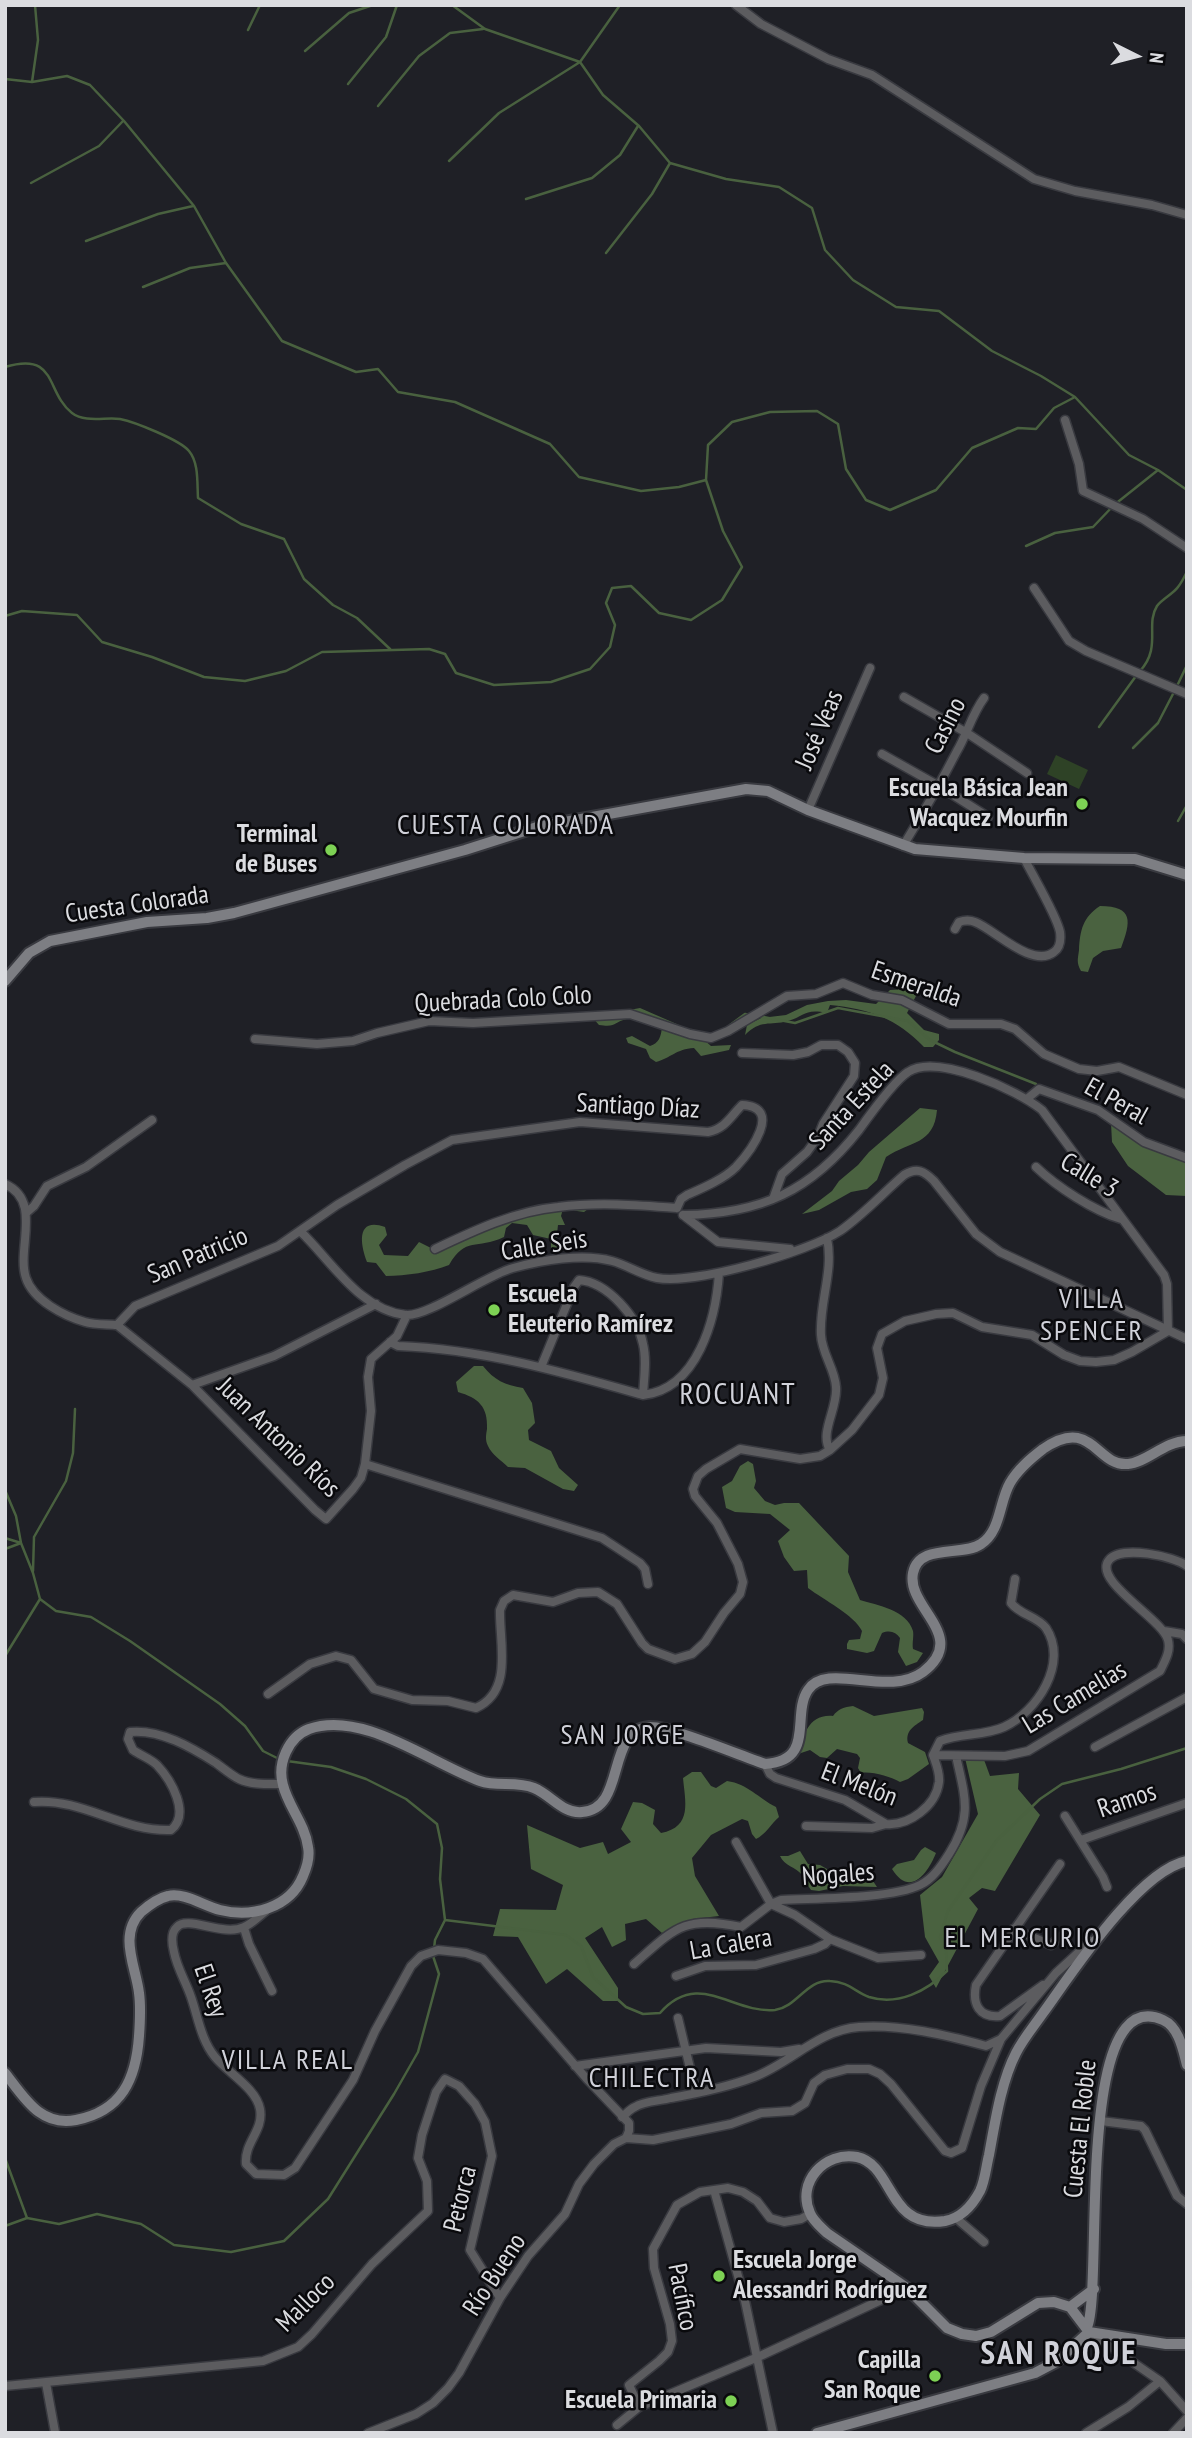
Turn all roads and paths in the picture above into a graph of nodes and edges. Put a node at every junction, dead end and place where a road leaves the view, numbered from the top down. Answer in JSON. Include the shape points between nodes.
{"nodes":[{"id":1,"x":736,"y":5,"type":"edge"},
{"id":2,"x":1187,"y":215,"type":"edge"},
{"id":3,"x":1065,"y":420,"type":"dead end"},
{"id":4,"x":1187,"y":548,"type":"edge"},
{"id":5,"x":1034,"y":588,"type":"dead end"},
{"id":6,"x":870,"y":667,"type":"dead end"},
{"id":7,"x":1187,"y":694,"type":"edge"},
{"id":8,"x":904,"y":697,"type":"dead end"},
{"id":9,"x":984,"y":698,"type":"dead end"},
{"id":10,"x":967,"y":733,"type":"junction"},
{"id":11,"x":882,"y":754,"type":"dead end"},
{"id":12,"x":1027,"y":773,"type":"dead end"},
{"id":13,"x":939,"y":786,"type":"junction"},
{"id":14,"x":808,"y":810,"type":"junction"},
{"id":15,"x":988,"y":817,"type":"dead end"},
{"id":16,"x":903,"y":846,"type":"junction"},
{"id":17,"x":1024,"y":858,"type":"junction"},
{"id":18,"x":1187,"y":875,"type":"edge"},
{"id":19,"x":954,"y":929,"type":"dead end"},
{"id":20,"x":5,"y":981,"type":"edge"},
{"id":21,"x":711,"y":1038,"type":"joint"},
{"id":22,"x":255,"y":1039,"type":"dead end"},
{"id":23,"x":742,"y":1053,"type":"dead end"},
{"id":24,"x":1187,"y":1095,"type":"edge"},
{"id":25,"x":1028,"y":1098,"type":"junction"},
{"id":26,"x":152,"y":1120,"type":"dead end"},
{"id":27,"x":1187,"y":1158,"type":"edge"},
{"id":28,"x":1036,"y":1167,"type":"dead end"},
{"id":29,"x":5,"y":1184,"type":"edge"},
{"id":30,"x":773,"y":1199,"type":"junction"},
{"id":31,"x":680,"y":1212,"type":"junction"},
{"id":32,"x":26,"y":1213,"type":"junction"},
{"id":33,"x":1121,"y":1219,"type":"junction"},
{"id":34,"x":300,"y":1231,"type":"junction"},
{"id":35,"x":827,"y":1238,"type":"junction"},
{"id":36,"x":435,"y":1249,"type":"dead end"},
{"id":37,"x":795,"y":1250,"type":"junction"},
{"id":38,"x":719,"y":1273,"type":"junction"},
{"id":39,"x":376,"y":1304,"type":"junction"},
{"id":40,"x":408,"y":1315,"type":"junction"},
{"id":41,"x":117,"y":1325,"type":"junction"},
{"id":42,"x":1168,"y":1331,"type":"junction"},
{"id":43,"x":1187,"y":1339,"type":"edge"},
{"id":44,"x":390,"y":1342,"type":"junction"},
{"id":45,"x":541,"y":1367,"type":"junction"},
{"id":46,"x":192,"y":1385,"type":"junction"},
{"id":47,"x":643,"y":1395,"type":"junction"},
{"id":48,"x":1187,"y":1441,"type":"edge"},
{"id":49,"x":830,"y":1450,"type":"junction"},
{"id":50,"x":365,"y":1464,"type":"junction"},
{"id":51,"x":1187,"y":1566,"type":"edge"},
{"id":52,"x":1015,"y":1579,"type":"dead end"},
{"id":53,"x":648,"y":1584,"type":"dead end"},
{"id":54,"x":1164,"y":1631,"type":"junction"},
{"id":55,"x":1187,"y":1639,"type":"edge"},
{"id":56,"x":268,"y":1694,"type":"dead end"},
{"id":57,"x":1187,"y":1697,"type":"edge"},
{"id":58,"x":1095,"y":1747,"type":"dead end"},
{"id":59,"x":933,"y":1755,"type":"junction"},
{"id":60,"x":956,"y":1756,"type":"junction"},
{"id":61,"x":765,"y":1764,"type":"junction"},
{"id":62,"x":282,"y":1784,"type":"junction"},
{"id":63,"x":34,"y":1802,"type":"dead end"},
{"id":64,"x":1187,"y":1802,"type":"edge"},
{"id":65,"x":1065,"y":1815,"type":"dead end"},
{"id":66,"x":886,"y":1824,"type":"junction"},
{"id":67,"x":806,"y":1826,"type":"dead end"},
{"id":68,"x":1081,"y":1840,"type":"junction"},
{"id":69,"x":736,"y":1842,"type":"dead end"},
{"id":70,"x":1187,"y":1861,"type":"edge"},
{"id":71,"x":1060,"y":1864,"type":"dead end"},
{"id":72,"x":1107,"y":1887,"type":"dead end"},
{"id":73,"x":771,"y":1904,"type":"junction"},
{"id":74,"x":272,"y":1907,"type":"junction"},
{"id":75,"x":1107,"y":1927,"type":"junction"},
{"id":76,"x":244,"y":1928,"type":"junction"},
{"id":77,"x":1013,"y":1930,"type":"junction"},
{"id":78,"x":1064,"y":1933,"type":"dead end"},
{"id":79,"x":830,"y":1939,"type":"junction"},
{"id":80,"x":921,"y":1955,"type":"dead end"},
{"id":81,"x":634,"y":1964,"type":"dead end"},
{"id":82,"x":1056,"y":1973,"type":"junction"},
{"id":83,"x":676,"y":1976,"type":"dead end"},
{"id":84,"x":272,"y":1991,"type":"dead end"},
{"id":85,"x":678,"y":2018,"type":"dead end"},
{"id":86,"x":1002,"y":2039,"type":"junction"},
{"id":87,"x":802,"y":2048,"type":"junction"},
{"id":88,"x":684,"y":2050,"type":"junction"},
{"id":89,"x":575,"y":2066,"type":"junction"},
{"id":90,"x":1187,"y":2066,"type":"edge"},
{"id":91,"x":5,"y":2073,"type":"edge"},
{"id":92,"x":445,"y":2079,"type":"joint"},
{"id":93,"x":696,"y":2093,"type":"junction"},
{"id":94,"x":622,"y":2117,"type":"junction"},
{"id":95,"x":1101,"y":2121,"type":"junction"},
{"id":96,"x":626,"y":2138,"type":"junction"},
{"id":97,"x":714,"y":2190,"type":"junction"},
{"id":98,"x":1187,"y":2204,"type":"edge"},
{"id":99,"x":810,"y":2214,"type":"junction"},
{"id":100,"x":956,"y":2218,"type":"junction"},
{"id":101,"x":984,"y":2242,"type":"dead end"},
{"id":102,"x":907,"y":2288,"type":"junction"},
{"id":103,"x":1094,"y":2289,"type":"junction"},
{"id":104,"x":500,"y":2298,"type":"junction"},
{"id":105,"x":1070,"y":2307,"type":"junction"},
{"id":106,"x":1088,"y":2329,"type":"junction"},
{"id":107,"x":1187,"y":2344,"type":"edge"},
{"id":108,"x":758,"y":2357,"type":"junction"},
{"id":109,"x":1160,"y":2381,"type":"junction"},
{"id":110,"x":46,"y":2383,"type":"junction"},
{"id":111,"x":5,"y":2386,"type":"edge"},
{"id":112,"x":639,"y":2407,"type":"junction"},
{"id":113,"x":1187,"y":2411,"type":"edge"},
{"id":114,"x":1187,"y":2418,"type":"edge"},
{"id":115,"x":617,"y":2425,"type":"dead end"},
{"id":116,"x":55,"y":2432,"type":"edge"},
{"id":117,"x":368,"y":2433,"type":"edge"},
{"id":118,"x":773,"y":2433,"type":"edge"},
{"id":119,"x":817,"y":2433,"type":"edge"},
{"id":120,"x":1086,"y":2433,"type":"edge"},
{"id":121,"x":1173,"y":2433,"type":"edge"}],
"edges":[{"from":1,"to":2,"type":"street","via":[[761,24],[828,59],[872,75],[1034,179]]},
{"from":3,"to":4,"type":"street","via":[[1083,491],[1161,528]]},
{"from":5,"to":7,"type":"street","via":[[1069,641]]},
{"from":6,"to":14,"type":"street","name":"José Veas"},
{"from":8,"to":10,"type":"street"},
{"from":9,"to":10,"type":"street","name":"Casino"},
{"from":10,"to":12,"type":"street"},
{"from":10,"to":13,"type":"street","name":"Casino"},
{"from":11,"to":13,"type":"street"},
{"from":13,"to":15,"type":"street"},
{"from":13,"to":16,"type":"street","name":"Casino"},
{"from":14,"to":16,"type":"street","name":"Cuesta Colorada"},
{"from":14,"to":20,"type":"street","name":"Cuesta Colorada","via":[[756,788],[537,827],[234,913],[147,922],[50,941],[29,953]]},
{"from":16,"to":17,"type":"street","name":"Cuesta Colorada"},
{"from":17,"to":18,"type":"street","name":"Cuesta Colorada","via":[[1135,859]]},
{"from":17,"to":19,"type":"street","via":[[1059,929],[1060,943],[1053,953],[1045,956],[1023,951],[977,923],[959,922]]},
{"from":21,"to":22,"type":"street","name":"Quebrada Colo Colo","via":[[630,1014],[473,1023],[429,1021],[353,1041],[317,1044]]},
{"from":21,"to":24,"type":"street","name":"Esmeralda","via":[[787,996],[816,994],[843,983],[872,995],[902,1000],[949,1024],[1014,1028],[1044,1054],[1079,1069],[1119,1067]]},
{"from":23,"to":30,"type":"street","via":[[793,1055],[821,1045],[838,1045],[855,1063],[854,1076],[818,1137],[782,1174]]},
{"from":25,"to":27,"type":"street","name":"El Peral","via":[[1040,1089],[1098,1110],[1144,1142]]},
{"from":25,"to":30,"type":"street","name":"Santa Estela","via":[[962,1072],[923,1066],[906,1073],[815,1176]]},
{"from":25,"to":33,"type":"street","name":"Santa Estela","via":[[1042,1110]]},
{"from":26,"to":32,"type":"street","via":[[86,1167],[47,1185]]},
{"from":28,"to":33,"type":"street","name":"Calle 3","via":[[1107,1215]]},
{"from":29,"to":32,"type":"street","via":[[22,1200]]},
{"from":30,"to":31,"type":"street","name":"Santa Estela","via":[[713,1215]]},
{"from":31,"to":34,"type":"street","name":"Santiago Díaz","via":[[681,1199],[735,1168],[761,1130],[760,1111],[742,1105],[725,1125],[708,1132],[580,1122],[452,1140]]},
{"from":31,"to":36,"type":"street","name":"Santa Estela","via":[[607,1204],[556,1207],[510,1218]]},
{"from":31,"to":37,"type":"street","via":[[718,1242]]},
{"from":32,"to":41,"type":"street","via":[[23,1263],[26,1280],[38,1297],[88,1323]]},
{"from":33,"to":42,"type":"street","name":"Santa Estela","via":[[1164,1275]]},
{"from":34,"to":39,"type":"street","via":[[362,1296]]},
{"from":34,"to":41,"type":"street","name":"San Patricio","via":[[278,1246],[135,1306]]},
{"from":35,"to":37,"type":"street","name":"Calle Seis"},
{"from":35,"to":42,"type":"street","name":"Calle Seis","via":[[904,1175],[919,1170],[934,1181],[976,1234],[1000,1252]]},
{"from":35,"to":49,"type":"street","via":[[830,1270],[821,1331],[836,1387],[826,1433]]},
{"from":37,"to":38,"type":"street","name":"Calle Seis"},
{"from":38,"to":40,"type":"street","name":"Calle Seis","via":[[658,1278],[616,1262],[579,1256],[512,1268]]},
{"from":38,"to":47,"type":"street","via":[[717,1302],[697,1355],[670,1386]]},
{"from":39,"to":40,"type":"street"},
{"from":39,"to":46,"type":"street","via":[[274,1356]]},
{"from":40,"to":44,"type":"street","name":"Juan Antonio Ríos"},
{"from":41,"to":46,"type":"street","name":"Juan Antonio Ríos"},
{"from":42,"to":43,"type":"street"},
{"from":42,"to":49,"type":"street","via":[[1132,1352],[1096,1363],[1064,1355],[1032,1335],[982,1327],[953,1313],[905,1321],[882,1334],[877,1348],[883,1378],[879,1395]]},
{"from":44,"to":45,"type":"street","via":[[455,1349]]},
{"from":44,"to":50,"type":"street","name":"Juan Antonio Ríos","via":[[371,1359]]},
{"from":45,"to":47,"type":"street"},
{"from":45,"to":47,"type":"street","via":[[574,1287],[579,1280],[589,1281],[611,1295],[639,1330],[645,1356]]},
{"from":46,"to":50,"type":"street","name":"Juan Antonio Ríos","via":[[326,1519],[361,1478]]},
{"from":48,"to":61,"type":"street","via":[[1129,1464],[1116,1462],[1069,1436],[1036,1454],[1017,1471],[987,1540],[970,1549],[925,1556],[914,1569],[914,1590],[939,1630],[933,1661],[923,1672],[895,1683],[821,1679],[807,1691],[795,1748],[783,1761]]},
{"from":49,"to":56,"type":"street","via":[[800,1459],[740,1450],[698,1476],[695,1496],[717,1524],[743,1582],[740,1594],[692,1654],[675,1659],[648,1649],[617,1604],[598,1592],[553,1602],[513,1595],[500,1610],[500,1678],[494,1693],[477,1708],[412,1700],[374,1689],[351,1660],[335,1656],[310,1664]]},
{"from":50,"to":53,"type":"street","via":[[602,1538],[640,1563]]},
{"from":51,"to":54,"type":"street","via":[[1177,1559],[1137,1553],[1116,1555],[1107,1564],[1114,1585]]},
{"from":52,"to":59,"type":"street","name":"Las Camelias","via":[[1011,1603],[1041,1623],[1051,1641],[1054,1654],[1049,1681],[1007,1726],[940,1741]]},
{"from":54,"to":55,"type":"street"},
{"from":54,"to":60,"type":"street","name":"Las Camelias","via":[[1168,1649],[1160,1671],[1028,1751]]},
{"from":57,"to":58,"type":"street"},
{"from":59,"to":60,"type":"street","name":"Las Camelias"},
{"from":59,"to":66,"type":"street","name":"El Melón","via":[[939,1780],[933,1799],[909,1820]]},
{"from":60,"to":73,"type":"street","name":"Nogales","via":[[965,1802],[964,1827],[944,1862],[922,1884],[889,1893]]},
{"from":61,"to":62,"type":"street","via":[[669,1730],[647,1727],[633,1733],[626,1744],[603,1800],[584,1812],[565,1808],[535,1788],[481,1781],[343,1724],[322,1725],[296,1736],[286,1749]]},
{"from":61,"to":66,"type":"street","name":"El Melón","via":[[776,1778],[845,1800]]},
{"from":62,"to":63,"type":"street","via":[[238,1779],[192,1748],[141,1731],[130,1732],[133,1750],[156,1763],[179,1803],[181,1814],[171,1830],[133,1827],[74,1805]]},
{"from":62,"to":74,"type":"street","via":[[308,1845],[309,1860],[295,1892]]},
{"from":64,"to":68,"type":"street","name":"Ramos"},
{"from":65,"to":68,"type":"street"},
{"from":66,"to":67,"type":"street","via":[[872,1828]]},
{"from":68,"to":72,"type":"street"},
{"from":69,"to":73,"type":"street"},
{"from":70,"to":75,"type":"street","via":[[1147,1884]]},
{"from":71,"to":77,"type":"street"},
{"from":73,"to":79,"type":"street"},
{"from":73,"to":81,"type":"street","name":"Nogales","via":[[741,1927],[692,1923],[665,1936]]},
{"from":74,"to":76,"type":"street"},
{"from":74,"to":91,"type":"street","via":[[228,1911],[169,1896],[141,1912],[129,1950],[140,1996],[136,2065],[131,2082],[106,2108],[77,2120],[50,2119],[32,2107]]},
{"from":75,"to":82,"type":"street"},
{"from":75,"to":100,"type":"street","via":[[1016,2053],[982,2189]]},
{"from":76,"to":84,"type":"street"},
{"from":76,"to":89,"type":"street","name":"El Rey","via":[[228,1931],[187,1922],[172,1934],[174,1955],[205,2041],[260,2107],[256,2133],[245,2151],[246,2164],[256,2174],[284,2175],[295,2168],[353,2080],[411,1966],[427,1952],[466,1953],[483,1959]]},
{"from":77,"to":78,"type":"street","via":[[1051,1945]]},
{"from":77,"to":82,"type":"street","via":[[976,1985],[975,2005],[983,2014],[1000,2016]]},
{"from":79,"to":80,"type":"street","via":[[878,1958]]},
{"from":79,"to":83,"type":"street","name":"La Calera","via":[[814,1949],[756,1965],[705,1966]]},
{"from":82,"to":86,"type":"street"},
{"from":85,"to":88,"type":"street"},
{"from":86,"to":87,"type":"street","via":[[986,2046],[934,2034],[858,2026]]},
{"from":86,"to":96,"type":"street","via":[[962,2147],[956,2152],[945,2151],[891,2084],[869,2069],[818,2079],[804,2104],[792,2111],[761,2113],[666,2137]]},
{"from":87,"to":88,"type":"street","via":[[782,2052]]},
{"from":87,"to":93,"type":"street","via":[[753,2077]]},
{"from":88,"to":89,"type":"street"},
{"from":88,"to":93,"type":"street"},
{"from":89,"to":94,"type":"street"},
{"from":90,"to":95,"type":"street","name":"Cuesta El Roble","via":[[1168,2023],[1146,2017],[1128,2024],[1113,2049]]},
{"from":92,"to":104,"type":"street","name":"Petorca","via":[[460,2086],[485,2122],[492,2156],[470,2250]]},
{"from":92,"to":110,"type":"street","name":"Malloco","via":[[436,2092],[418,2158],[427,2181],[428,2211],[372,2264],[298,2347],[262,2361]]},
{"from":93,"to":94,"type":"street","via":[[636,2106]]},
{"from":94,"to":96,"type":"street","via":[[629,2123]]},
{"from":95,"to":98,"type":"street","via":[[1145,2130],[1177,2196]]},
{"from":95,"to":103,"type":"street","name":"Cuesta El Roble"},
{"from":96,"to":104,"type":"street","name":"Río Bueno","via":[[594,2164],[565,2214],[528,2256]]},
{"from":97,"to":99,"type":"street","name":"Pacífico","via":[[743,2192],[770,2218],[785,2222]]},
{"from":97,"to":108,"type":"street"},
{"from":97,"to":112,"type":"street","name":"Pacífico","via":[[699,2192],[677,2205],[653,2249],[672,2341],[668,2352],[629,2385]]},
{"from":99,"to":100,"type":"street","via":[[807,2203],[812,2175],[829,2160],[855,2157],[876,2171],[908,2214],[925,2221]]},
{"from":99,"to":102,"type":"street","via":[[827,2233]]},
{"from":100,"to":101,"type":"street"},
{"from":102,"to":105,"type":"street","via":[[947,2328],[976,2336],[991,2332],[1038,2303]]},
{"from":102,"to":108,"type":"street"},
{"from":103,"to":105,"type":"street"},
{"from":103,"to":106,"type":"street","name":"Cuesta El Roble"},
{"from":104,"to":117,"type":"street","name":"Río Bueno","via":[[459,2373],[433,2403]]},
{"from":105,"to":106,"type":"street"},
{"from":106,"to":107,"type":"street"},
{"from":106,"to":109,"type":"street"},
{"from":106,"to":119,"type":"street","via":[[1056,2362],[1035,2373]]},
{"from":108,"to":112,"type":"street"},
{"from":108,"to":118,"type":"street"},
{"from":109,"to":113,"type":"street"},
{"from":109,"to":120,"type":"street"},
{"from":110,"to":111,"type":"street","name":"Malloco"},
{"from":110,"to":116,"type":"street"},
{"from":112,"to":115,"type":"street"},
{"from":114,"to":121,"type":"street"}]}
